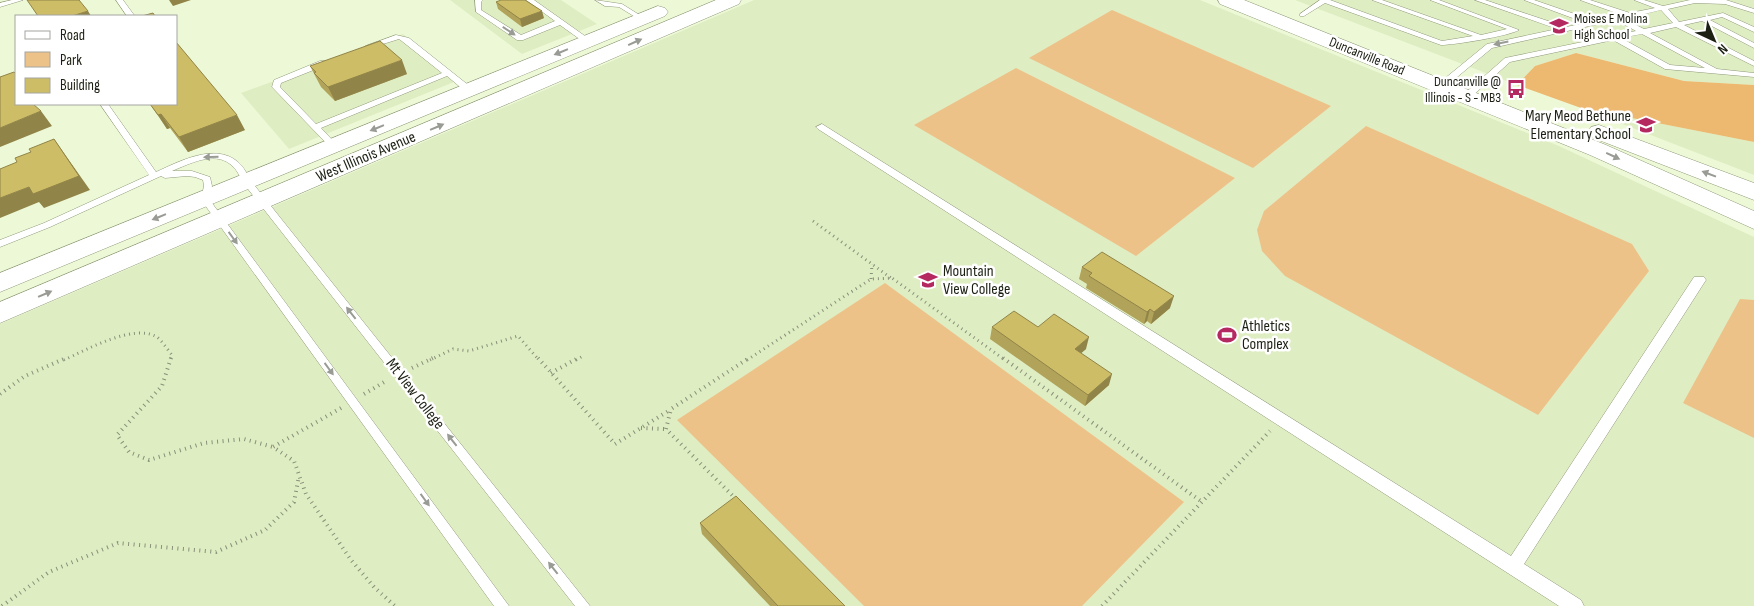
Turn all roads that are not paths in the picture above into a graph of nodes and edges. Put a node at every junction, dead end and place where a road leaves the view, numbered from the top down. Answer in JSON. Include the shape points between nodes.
{"nodes":[{"id":1,"x":20,"y":0,"type":"edge"},
{"id":2,"x":119,"y":0,"type":"edge"},
{"id":3,"x":480,"y":0,"type":"edge"},
{"id":4,"x":529,"y":0,"type":"edge"},
{"id":5,"x":598,"y":0,"type":"edge"},
{"id":6,"x":687,"y":0,"type":"edge"},
{"id":7,"x":732,"y":0,"type":"edge"},
{"id":8,"x":1227,"y":0,"type":"edge"},
{"id":9,"x":1263,"y":0,"type":"edge"},
{"id":10,"x":1325,"y":0,"type":"edge"},
{"id":11,"x":1375,"y":0,"type":"edge"},
{"id":12,"x":1433,"y":0,"type":"edge"},
{"id":13,"x":1478,"y":0,"type":"edge"},
{"id":14,"x":1527,"y":0,"type":"edge"},
{"id":15,"x":1583,"y":0,"type":"edge"},
{"id":16,"x":1637,"y":0,"type":"edge"},
{"id":17,"x":0,"y":5,"type":"edge"},
{"id":18,"x":1663,"y":8,"type":"junction"},
{"id":19,"x":1754,"y":11,"type":"edge"},
{"id":20,"x":130,"y":15,"type":"dead end"},
{"id":21,"x":1302,"y":15,"type":"junction"},
{"id":22,"x":1630,"y":16,"type":"junction"},
{"id":23,"x":1617,"y":18,"type":"junction"},
{"id":24,"x":642,"y":19,"type":"junction"},
{"id":25,"x":1703,"y":19,"type":"junction"},
{"id":26,"x":560,"y":22,"type":"junction"},
{"id":27,"x":1595,"y":23,"type":"junction"},
{"id":28,"x":1678,"y":24,"type":"junction"},
{"id":29,"x":1565,"y":29,"type":"junction"},
{"id":30,"x":1515,"y":30,"type":"junction"},
{"id":31,"x":1754,"y":30,"type":"edge"},
{"id":32,"x":1642,"y":32,"type":"junction"},
{"id":33,"x":1481,"y":37,"type":"junction"},
{"id":34,"x":1530,"y":37,"type":"junction"},
{"id":35,"x":1615,"y":38,"type":"junction"},
{"id":36,"x":588,"y":41,"type":"junction"},
{"id":37,"x":1754,"y":46,"type":"edge"},
{"id":38,"x":364,"y":48,"type":"edge"},
{"id":39,"x":608,"y":54,"type":"junction"},
{"id":40,"x":330,"y":61,"type":"edge"},
{"id":41,"x":1754,"y":64,"type":"edge"},
{"id":42,"x":448,"y":73,"type":"junction"},
{"id":43,"x":1720,"y":73,"type":"junction"},
{"id":44,"x":1754,"y":76,"type":"edge"},
{"id":45,"x":1447,"y":80,"type":"junction"},
{"id":46,"x":469,"y":90,"type":"junction"},
{"id":47,"x":1474,"y":91,"type":"junction"},
{"id":48,"x":105,"y":105,"type":"edge"},
{"id":49,"x":315,"y":127,"type":"junction"},
{"id":50,"x":822,"y":127,"type":"dead end"},
{"id":51,"x":334,"y":146,"type":"junction"},
{"id":52,"x":155,"y":177,"type":"junction"},
{"id":53,"x":246,"y":182,"type":"junction"},
{"id":54,"x":1754,"y":192,"type":"edge"},
{"id":55,"x":204,"y":199,"type":"junction"},
{"id":56,"x":263,"y":201,"type":"junction"},
{"id":57,"x":220,"y":219,"type":"junction"},
{"id":58,"x":1754,"y":221,"type":"edge"},
{"id":59,"x":0,"y":244,"type":"edge"},
{"id":60,"x":1699,"y":280,"type":"dead end"},
{"id":61,"x":0,"y":283,"type":"edge"},
{"id":62,"x":0,"y":313,"type":"edge"},
{"id":63,"x":1513,"y":567,"type":"junction"},
{"id":64,"x":502,"y":606,"type":"edge"},
{"id":65,"x":583,"y":606,"type":"edge"},
{"id":66,"x":1575,"y":606,"type":"edge"}],
"edges":[{"from":1,"to":17,"type":"lane"},
{"from":2,"to":20,"type":"lane"},
{"from":3,"to":26,"type":"lane","one_way":true,"via":[[478,11],[520,38]]},
{"from":4,"to":26,"type":"lane"},
{"from":5,"to":24,"type":"lane","via":[[607,5],[620,5]]},
{"from":6,"to":24,"type":"main road","name":"West Illinois Avenue"},
{"from":39,"to":7,"type":"main road","name":"West Illinois Avenue","one_way":true},
{"from":8,"to":45,"type":"main road","name":"Duncanville Road"},
{"from":9,"to":21,"type":"main road","name":"Duncanville Road"},
{"from":10,"to":21,"type":"lane"},
{"from":10,"to":33,"type":"lane","via":[[1441,43]]},
{"from":11,"to":33,"type":"lane"},
{"from":12,"to":30,"type":"lane"},
{"from":13,"to":29,"type":"lane"},
{"from":14,"to":27,"type":"lane"},
{"from":15,"to":22,"type":"lane"},
{"from":16,"to":18,"type":"lane"},
{"from":18,"to":19,"type":"lane","via":[[1695,1],[1726,2]]},
{"from":18,"to":22,"type":"lane"},
{"from":18,"to":28,"type":"lane"},
{"from":21,"to":45,"type":"main road","name":"Duncanville Road"},
{"from":22,"to":23,"type":"lane"},
{"from":23,"to":27,"type":"lane"},
{"from":23,"to":32,"type":"lane"},
{"from":24,"to":36,"type":"main road","name":"West Illinois Avenue"},
{"from":25,"to":28,"type":"lane"},
{"from":25,"to":31,"type":"lane","via":[[1723,15]]},
{"from":25,"to":37,"type":"lane"},
{"from":26,"to":36,"type":"lane"},
{"from":27,"to":29,"type":"lane"},
{"from":28,"to":32,"type":"lane"},
{"from":28,"to":41,"type":"lane"},
{"from":29,"to":34,"type":"lane"},
{"from":30,"to":33,"type":"lane"},
{"from":30,"to":34,"type":"lane"},
{"from":32,"to":35,"type":"lane"},
{"from":32,"to":43,"type":"lane"},
{"from":34,"to":45,"type":"lane","one_way":true,"via":[[1490,46]]},
{"from":35,"to":43,"type":"lane","via":[[1668,67]]},
{"from":35,"to":47,"type":"lane","via":[[1508,60]]},
{"from":36,"to":39,"type":"main road"},
{"from":36,"to":46,"type":"main road","name":"West Illinois Avenue","one_way":true},
{"from":38,"to":42,"type":"lane","via":[[399,37]]},
{"from":56,"to":39,"type":"main road","name":"West Illinois Avenue","one_way":true},
{"from":40,"to":49,"type":"lane","via":[[277,82],[276,87]]},
{"from":42,"to":46,"type":"lane"},
{"from":42,"to":49,"type":"lane"},
{"from":43,"to":44,"type":"lane"},
{"from":45,"to":47,"type":"main road","name":"Duncanville Road"},
{"from":46,"to":51,"type":"main road","name":"West Illinois Avenue","one_way":true},
{"from":54,"to":47,"type":"main road","name":"Duncanville Road","one_way":true},
{"from":47,"to":58,"type":"main road","name":"Duncanville Road","one_way":true},
{"from":48,"to":52,"type":"lane"},
{"from":49,"to":51,"type":"lane"},
{"from":50,"to":63,"type":"street"},
{"from":51,"to":53,"type":"main road","name":"West Illinois Avenue"},
{"from":53,"to":52,"type":"lane","name":"Mt View College","one_way":true,"via":[[238,165],[231,159],[218,156],[179,164]]},
{"from":52,"to":55,"type":"lane","via":[[201,174],[207,179],[208,186]]},
{"from":52,"to":59,"type":"lane"},
{"from":53,"to":55,"type":"main road","name":"West Illinois Avenue"},
{"from":53,"to":56,"type":"lane","name":"Mt View College"},
{"from":55,"to":57,"type":"lane"},
{"from":55,"to":61,"type":"main road","name":"West Illinois Avenue","one_way":true},
{"from":56,"to":57,"type":"main road","name":"West Illinois Avenue"},
{"from":65,"to":56,"type":"lane","name":"Mt View College","one_way":true},
{"from":62,"to":57,"type":"main road","name":"West Illinois Avenue","one_way":true},
{"from":57,"to":64,"type":"lane","one_way":true},
{"from":60,"to":63,"type":"street"},
{"from":63,"to":66,"type":"street"}]}
